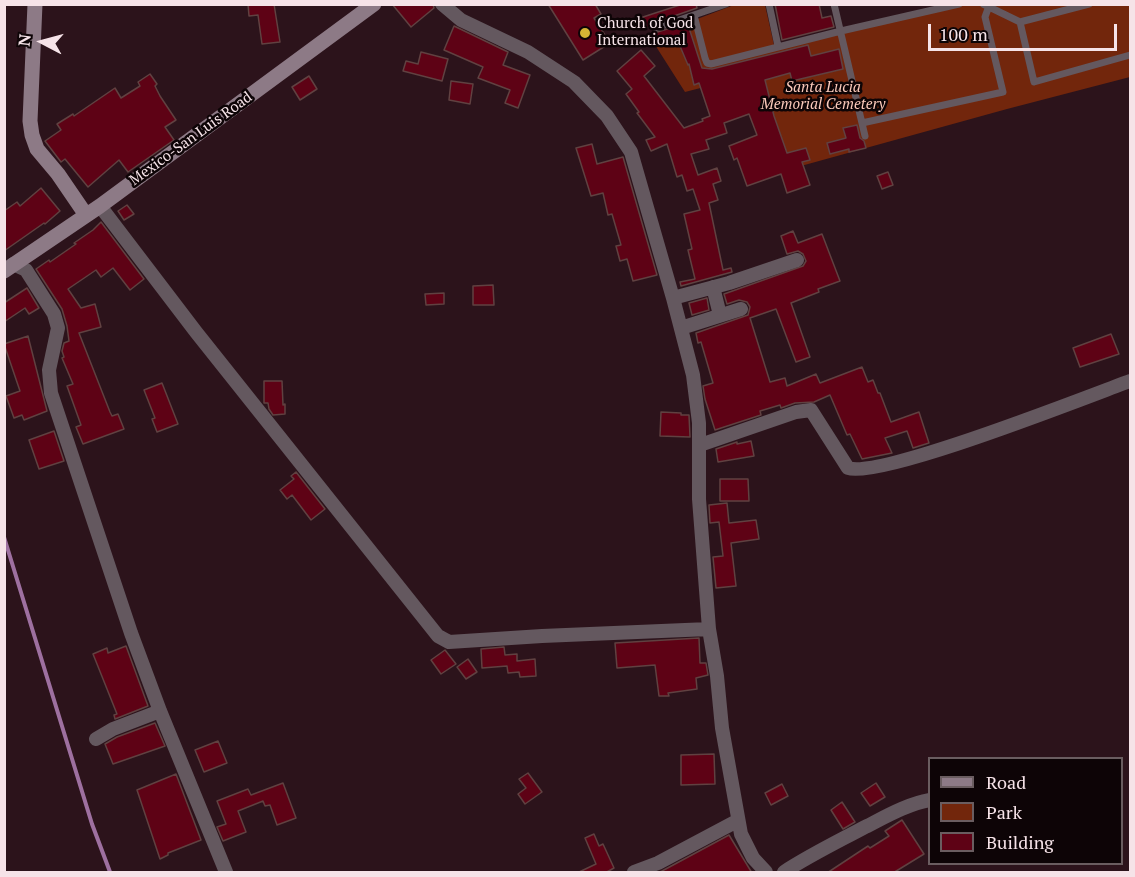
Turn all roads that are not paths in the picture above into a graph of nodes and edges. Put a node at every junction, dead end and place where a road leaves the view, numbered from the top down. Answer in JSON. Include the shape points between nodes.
{"nodes":[{"id":1,"x":35,"y":4,"type":"edge"},
{"id":2,"x":374,"y":4,"type":"edge"},
{"id":3,"x":442,"y":4,"type":"edge"},
{"id":4,"x":726,"y":4,"type":"edge"},
{"id":5,"x":769,"y":4,"type":"edge"},
{"id":6,"x":834,"y":4,"type":"edge"},
{"id":7,"x":959,"y":4,"type":"edge"},
{"id":8,"x":1089,"y":4,"type":"edge"},
{"id":9,"x":986,"y":5,"type":"edge"},
{"id":10,"x":694,"y":15,"type":"junction"},
{"id":11,"x":1020,"y":21,"type":"junction"},
{"id":12,"x":656,"y":28,"type":"dead end"},
{"id":13,"x":841,"y":31,"type":"junction"},
{"id":14,"x":778,"y":46,"type":"junction"},
{"id":15,"x":1131,"y":55,"type":"edge"},
{"id":16,"x":862,"y":123,"type":"junction"},
{"id":17,"x":865,"y":136,"type":"dead end"},
{"id":18,"x":100,"y":206,"type":"junction"},
{"id":19,"x":86,"y":215,"type":"junction"},
{"id":20,"x":797,"y":260,"type":"dead end"},
{"id":21,"x":9,"y":268,"type":"edge"},
{"id":22,"x":713,"y":287,"type":"junction"},
{"id":23,"x":673,"y":298,"type":"junction"},
{"id":24,"x":741,"y":309,"type":"dead end"},
{"id":25,"x":720,"y":315,"type":"junction"},
{"id":26,"x":681,"y":328,"type":"junction"},
{"id":27,"x":1131,"y":381,"type":"edge"},
{"id":28,"x":700,"y":445,"type":"junction"},
{"id":29,"x":709,"y":628,"type":"junction"},
{"id":30,"x":160,"y":711,"type":"junction"},
{"id":31,"x":96,"y":739,"type":"dead end"},
{"id":32,"x":928,"y":800,"type":"edge"},
{"id":33,"x":737,"y":821,"type":"junction"},
{"id":34,"x":226,"y":873,"type":"edge"},
{"id":35,"x":634,"y":873,"type":"edge"},
{"id":36,"x":766,"y":873,"type":"edge"},
{"id":37,"x":784,"y":873,"type":"edge"}],
"edges":[{"from":1,"to":19,"type":"main road","via":[[32,135],[37,149]]},
{"from":2,"to":18,"type":"main road","name":"Mexico-San Luis Road"},
{"from":3,"to":23,"type":"street","via":[[461,20],[528,52],[574,82],[607,116],[631,152]]},
{"from":4,"to":10,"type":"lane"},
{"from":5,"to":14,"type":"lane"},
{"from":6,"to":13,"type":"lane"},
{"from":7,"to":13,"type":"lane"},
{"from":8,"to":11,"type":"lane"},
{"from":9,"to":11,"type":"lane"},
{"from":9,"to":16,"type":"lane","via":[[985,17],[1004,92]]},
{"from":10,"to":12,"type":"lane"},
{"from":10,"to":14,"type":"lane","via":[[707,63]]},
{"from":11,"to":15,"type":"lane","via":[[1034,82]]},
{"from":13,"to":14,"type":"lane"},
{"from":13,"to":16,"type":"lane"},
{"from":16,"to":17,"type":"lane"},
{"from":18,"to":19,"type":"main road","name":"Mexico-San Luis Road"},
{"from":18,"to":29,"type":"street","via":[[438,636],[449,642]]},
{"from":19,"to":21,"type":"main road","name":"Mexico-San Luis Road"},
{"from":20,"to":22,"type":"street"},
{"from":21,"to":30,"type":"street","via":[[26,270],[54,315],[58,328],[49,370],[51,393]]},
{"from":22,"to":23,"type":"street"},
{"from":22,"to":25,"type":"street"},
{"from":23,"to":26,"type":"street"},
{"from":24,"to":25,"type":"street"},
{"from":25,"to":26,"type":"street"},
{"from":26,"to":28,"type":"street","via":[[693,375]]},
{"from":27,"to":28,"type":"street","via":[[917,456],[855,471],[848,468],[811,411],[796,412]]},
{"from":28,"to":29,"type":"street","via":[[699,499]]},
{"from":29,"to":33,"type":"street"},
{"from":30,"to":31,"type":"street"},
{"from":30,"to":34,"type":"street"},
{"from":32,"to":37,"type":"street","via":[[878,821]]},
{"from":33,"to":35,"type":"street"},
{"from":33,"to":36,"type":"street","via":[[753,858]]}]}
